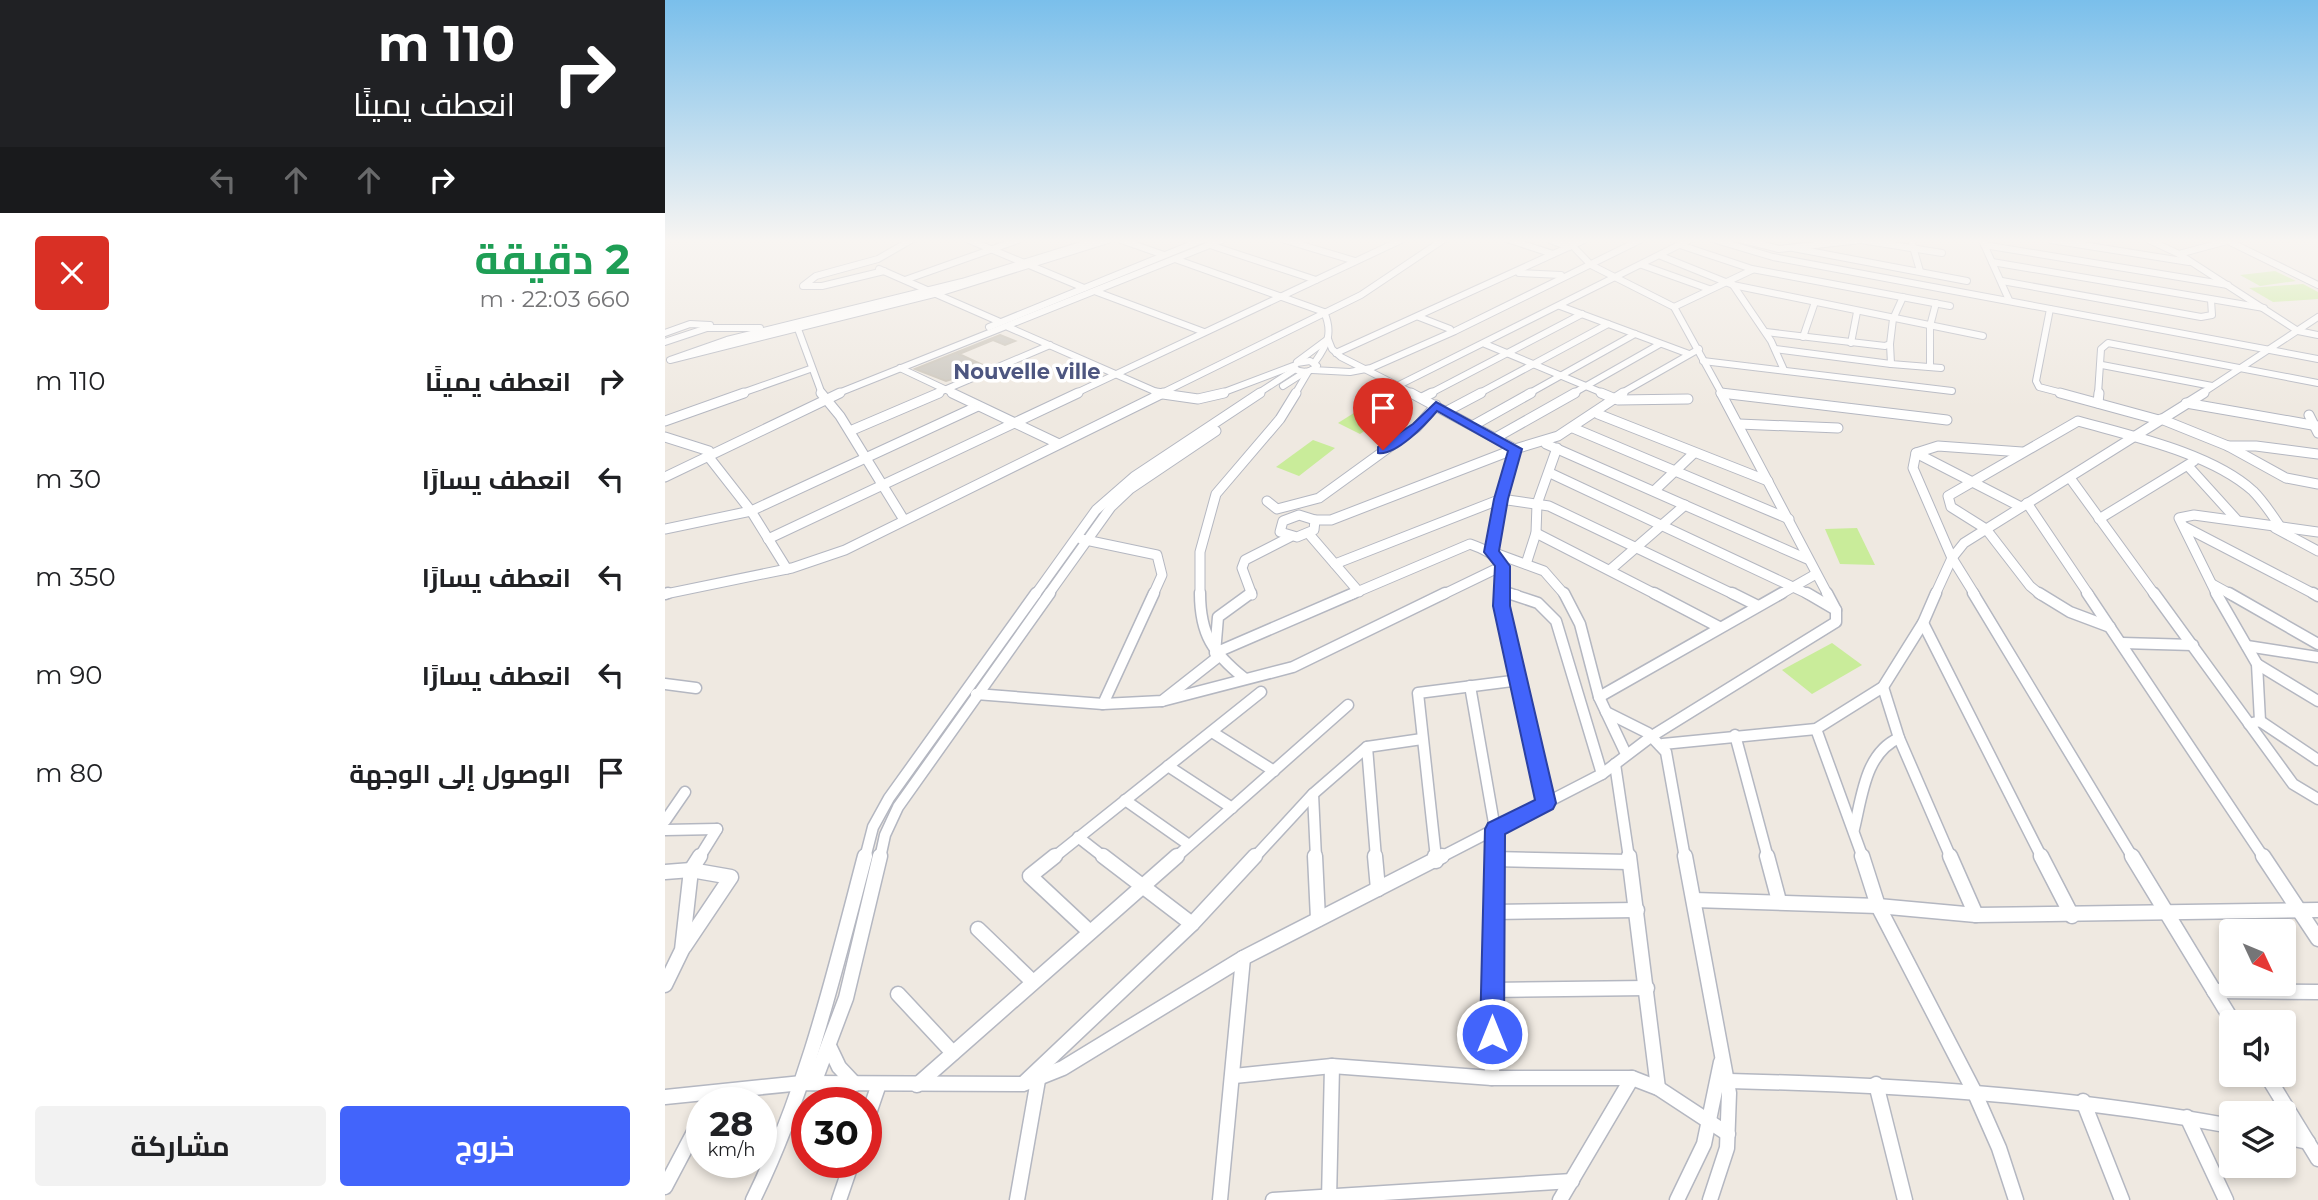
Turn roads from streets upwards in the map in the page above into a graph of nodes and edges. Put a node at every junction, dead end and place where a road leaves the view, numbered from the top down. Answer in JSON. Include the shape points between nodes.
{"nodes":[{"id":1,"x":919,"y":296,"type":"edge"},
{"id":2,"x":938,"y":296,"type":"edge"},
{"id":3,"x":1066,"y":296,"type":"edge"},
{"id":4,"x":1086,"y":296,"type":"edge"},
{"id":5,"x":1108,"y":296,"type":"edge"},
{"id":6,"x":1281,"y":296,"type":"joint"},
{"id":7,"x":1359,"y":296,"type":"edge"},
{"id":8,"x":1464,"y":296,"type":"edge"},
{"id":9,"x":1518,"y":296,"type":"edge"},
{"id":10,"x":1524,"y":296,"type":"edge"},
{"id":11,"x":1579,"y":296,"type":"edge"},
{"id":12,"x":1651,"y":296,"type":"edge"},
{"id":13,"x":1695,"y":296,"type":"edge"},
{"id":14,"x":1741,"y":296,"type":"edge"},
{"id":15,"x":1786,"y":296,"type":"edge"},
{"id":16,"x":1875,"y":296,"type":"edge"},
{"id":17,"x":1893,"y":296,"type":"edge"},
{"id":18,"x":1987,"y":296,"type":"edge"},
{"id":19,"x":2008,"y":296,"type":"edge"},
{"id":20,"x":2085,"y":296,"type":"edge"},
{"id":21,"x":2188,"y":296,"type":"edge"},
{"id":22,"x":2246,"y":296,"type":"edge"},
{"id":23,"x":1903,"y":298,"type":"junction"},
{"id":24,"x":2010,"y":300,"type":"junction"},
{"id":25,"x":2211,"y":300,"type":"junction"},
{"id":26,"x":1815,"y":302,"type":"junction"},
{"id":27,"x":1935,"y":303,"type":"junction"},
{"id":28,"x":1560,"y":306,"type":"junction"},
{"id":29,"x":1950,"y":306,"type":"dead end"},
{"id":30,"x":1674,"y":307,"type":"junction"},
{"id":31,"x":2265,"y":308,"type":"junction"},
{"id":32,"x":2050,"y":309,"type":"junction"},
{"id":33,"x":1324,"y":312,"type":"junction"},
{"id":34,"x":1860,"y":312,"type":"junction"},
{"id":35,"x":1582,"y":314,"type":"junction"},
{"id":36,"x":1419,"y":317,"type":"junction"},
{"id":37,"x":2318,"y":317,"type":"edge"},
{"id":38,"x":1892,"y":319,"type":"junction"},
{"id":39,"x":1005,"y":324,"type":"junction"},
{"id":40,"x":1608,"y":324,"type":"junction"},
{"id":41,"x":717,"y":326,"type":"junction"},
{"id":42,"x":1930,"y":326,"type":"junction"},
{"id":43,"x":795,"y":327,"type":"junction"},
{"id":44,"x":1450,"y":329,"type":"junction"},
{"id":45,"x":2298,"y":331,"type":"junction"},
{"id":46,"x":1204,"y":332,"type":"junction"},
{"id":47,"x":1766,"y":332,"type":"junction"},
{"id":48,"x":665,"y":333,"type":"edge"},
{"id":49,"x":1635,"y":334,"type":"junction"},
{"id":50,"x":2318,"y":335,"type":"edge"},
{"id":51,"x":1983,"y":336,"type":"dead end"},
{"id":52,"x":1803,"y":337,"type":"junction"},
{"id":53,"x":1328,"y":339,"type":"junction"},
{"id":54,"x":665,"y":342,"type":"edge"},
{"id":55,"x":1851,"y":343,"type":"junction"},
{"id":56,"x":1485,"y":344,"type":"junction"},
{"id":57,"x":1660,"y":344,"type":"junction"},
{"id":58,"x":1890,"y":344,"type":"junction"},
{"id":59,"x":1050,"y":345,"type":"junction"},
{"id":60,"x":1775,"y":349,"type":"junction"},
{"id":61,"x":2272,"y":350,"type":"junction"},
{"id":62,"x":1336,"y":353,"type":"junction"},
{"id":63,"x":1509,"y":354,"type":"junction"},
{"id":64,"x":1697,"y":355,"type":"junction"},
{"id":65,"x":2318,"y":359,"type":"edge"},
{"id":66,"x":1347,"y":360,"type":"junction"},
{"id":67,"x":668,"y":361,"type":"edge"},
{"id":68,"x":1891,"y":363,"type":"junction"},
{"id":69,"x":1535,"y":365,"type":"junction"},
{"id":70,"x":2102,"y":365,"type":"junction"},
{"id":71,"x":1305,"y":367,"type":"junction"},
{"id":72,"x":1930,"y":367,"type":"junction"},
{"id":73,"x":2245,"y":367,"type":"junction"},
{"id":74,"x":900,"y":368,"type":"junction"},
{"id":75,"x":1941,"y":368,"type":"dead end"},
{"id":76,"x":810,"y":369,"type":"junction"},
{"id":77,"x":1364,"y":369,"type":"junction"},
{"id":78,"x":1784,"y":370,"type":"junction"},
{"id":79,"x":1115,"y":374,"type":"junction"},
{"id":80,"x":1560,"y":375,"type":"junction"},
{"id":81,"x":2318,"y":383,"type":"edge"},
{"id":82,"x":1397,"y":386,"type":"junction"},
{"id":83,"x":1587,"y":386,"type":"junction"},
{"id":84,"x":2212,"y":386,"type":"junction"},
{"id":85,"x":947,"y":389,"type":"junction"},
{"id":86,"x":1952,"y":391,"type":"dead end"},
{"id":87,"x":1721,"y":393,"type":"junction"},
{"id":88,"x":1159,"y":394,"type":"junction"},
{"id":89,"x":824,"y":397,"type":"junction"},
{"id":90,"x":1422,"y":398,"type":"junction"},
{"id":91,"x":1614,"y":399,"type":"junction"},
{"id":92,"x":1688,"y":399,"type":"dead end"},
{"id":93,"x":2186,"y":403,"type":"junction"},
{"id":94,"x":2098,"y":404,"type":"junction"},
{"id":95,"x":978,"y":405,"type":"junction"},
{"id":96,"x":1436,"y":405,"type":"junction"},
{"id":97,"x":1447,"y":411,"type":"junction"},
{"id":98,"x":1598,"y":414,"type":"junction"},
{"id":99,"x":2309,"y":415,"type":"dead end"},
{"id":100,"x":2160,"y":419,"type":"junction"},
{"id":101,"x":1947,"y":420,"type":"dead end"},
{"id":102,"x":665,"y":421,"type":"edge"},
{"id":103,"x":1014,"y":422,"type":"junction"},
{"id":104,"x":1739,"y":424,"type":"junction"},
{"id":105,"x":1474,"y":425,"type":"junction"},
{"id":106,"x":1573,"y":428,"type":"junction"},
{"id":107,"x":1838,"y":428,"type":"dead end"},
{"id":108,"x":2317,"y":428,"type":"edge"},
{"id":109,"x":850,"y":431,"type":"junction"},
{"id":110,"x":665,"y":437,"type":"edge"},
{"id":111,"x":1497,"y":437,"type":"junction"},
{"id":112,"x":2135,"y":438,"type":"junction"},
{"id":113,"x":1057,"y":443,"type":"junction"},
{"id":114,"x":1546,"y":443,"type":"junction"},
{"id":115,"x":2228,"y":446,"type":"junction"},
{"id":116,"x":1557,"y":448,"type":"junction"},
{"id":117,"x":1515,"y":449,"type":"junction"},
{"id":118,"x":2022,"y":452,"type":"junction"},
{"id":119,"x":1694,"y":453,"type":"junction"},
{"id":120,"x":1916,"y":453,"type":"junction"},
{"id":121,"x":708,"y":454,"type":"junction"},
{"id":122,"x":2318,"y":454,"type":"edge"},
{"id":123,"x":866,"y":458,"type":"junction"},
{"id":124,"x":2191,"y":463,"type":"junction"},
{"id":125,"x":1675,"y":471,"type":"junction"},
{"id":126,"x":1550,"y":473,"type":"junction"},
{"id":127,"x":665,"y":475,"type":"edge"},
{"id":128,"x":2070,"y":478,"type":"junction"},
{"id":129,"x":1768,"y":481,"type":"junction"},
{"id":130,"x":1972,"y":482,"type":"junction"},
{"id":131,"x":2318,"y":484,"type":"edge"},
{"id":132,"x":883,"y":485,"type":"junction"},
{"id":133,"x":1654,"y":492,"type":"junction"},
{"id":134,"x":1501,"y":499,"type":"junction"},
{"id":135,"x":1267,"y":501,"type":"dead end"},
{"id":136,"x":1298,"y":504,"type":"junction"},
{"id":137,"x":1537,"y":504,"type":"junction"},
{"id":138,"x":1685,"y":505,"type":"junction"},
{"id":139,"x":2024,"y":505,"type":"junction"},
{"id":140,"x":751,"y":511,"type":"junction"},
{"id":141,"x":1293,"y":516,"type":"junction"},
{"id":142,"x":1790,"y":519,"type":"junction"},
{"id":143,"x":2099,"y":519,"type":"junction"},
{"id":144,"x":2236,"y":519,"type":"junction"},
{"id":145,"x":904,"y":520,"type":"junction"},
{"id":146,"x":1315,"y":520,"type":"junction"},
{"id":147,"x":2268,"y":524,"type":"junction"},
{"id":148,"x":1661,"y":525,"type":"junction"},
{"id":149,"x":2279,"y":525,"type":"junction"},
{"id":150,"x":2183,"y":526,"type":"junction"},
{"id":151,"x":665,"y":529,"type":"edge"},
{"id":152,"x":1986,"y":529,"type":"junction"},
{"id":153,"x":2318,"y":531,"type":"edge"},
{"id":154,"x":1536,"y":533,"type":"junction"},
{"id":155,"x":1309,"y":534,"type":"junction"},
{"id":156,"x":1290,"y":537,"type":"junction"},
{"id":157,"x":768,"y":539,"type":"junction"},
{"id":158,"x":1080,"y":539,"type":"junction"},
{"id":159,"x":1635,"y":546,"type":"junction"},
{"id":160,"x":2318,"y":551,"type":"edge"},
{"id":161,"x":1492,"y":552,"type":"junction"},
{"id":162,"x":1952,"y":558,"type":"junction"},
{"id":163,"x":1807,"y":559,"type":"junction"},
{"id":164,"x":1335,"y":564,"type":"junction"},
{"id":165,"x":1526,"y":564,"type":"junction"},
{"id":166,"x":1502,"y":566,"type":"junction"},
{"id":167,"x":787,"y":569,"type":"junction"},
{"id":168,"x":1610,"y":570,"type":"junction"},
{"id":169,"x":1816,"y":574,"type":"junction"},
{"id":170,"x":2211,"y":584,"type":"junction"},
{"id":171,"x":1794,"y":586,"type":"junction"},
{"id":172,"x":1359,"y":592,"type":"junction"},
{"id":173,"x":1500,"y":593,"type":"junction"},
{"id":174,"x":665,"y":594,"type":"edge"},
{"id":175,"x":2318,"y":596,"type":"edge"},
{"id":176,"x":1758,"y":606,"type":"junction"},
{"id":177,"x":1836,"y":611,"type":"junction"},
{"id":178,"x":1923,"y":624,"type":"junction"},
{"id":179,"x":2110,"y":626,"type":"junction"},
{"id":180,"x":1719,"y":627,"type":"junction"},
{"id":181,"x":2123,"y":643,"type":"junction"},
{"id":182,"x":2318,"y":644,"type":"edge"},
{"id":183,"x":2193,"y":645,"type":"junction"},
{"id":184,"x":2247,"y":646,"type":"junction"},
{"id":185,"x":1217,"y":655,"type":"junction"},
{"id":186,"x":2318,"y":657,"type":"edge"},
{"id":187,"x":2257,"y":664,"type":"junction"},
{"id":188,"x":1244,"y":678,"type":"junction"},
{"id":189,"x":1520,"y":680,"type":"junction"},
{"id":190,"x":665,"y":684,"type":"edge"},
{"id":191,"x":1470,"y":686,"type":"junction"},
{"id":192,"x":1883,"y":687,"type":"junction"},
{"id":193,"x":696,"y":688,"type":"dead end"},
{"id":194,"x":1261,"y":692,"type":"dead end"},
{"id":195,"x":962,"y":693,"type":"junction"},
{"id":196,"x":980,"y":695,"type":"junction"},
{"id":197,"x":1599,"y":697,"type":"junction"},
{"id":198,"x":1162,"y":701,"type":"junction"},
{"id":199,"x":2318,"y":701,"type":"edge"},
{"id":200,"x":1103,"y":704,"type":"junction"},
{"id":201,"x":1348,"y":705,"type":"dead end"},
{"id":202,"x":1606,"y":712,"type":"junction"},
{"id":203,"x":2254,"y":723,"type":"junction"},
{"id":204,"x":1816,"y":729,"type":"junction"},
{"id":205,"x":1212,"y":732,"type":"junction"},
{"id":206,"x":1735,"y":735,"type":"junction"},
{"id":207,"x":1899,"y":738,"type":"junction"},
{"id":208,"x":1422,"y":739,"type":"junction"},
{"id":209,"x":1657,"y":740,"type":"junction"},
{"id":210,"x":1367,"y":747,"type":"junction"},
{"id":211,"x":1621,"y":759,"type":"junction"},
{"id":212,"x":2318,"y":760,"type":"edge"},
{"id":213,"x":1168,"y":766,"type":"junction"},
{"id":214,"x":1274,"y":771,"type":"junction"},
{"id":215,"x":1602,"y":774,"type":"junction"},
{"id":216,"x":685,"y":792,"type":"dead end"},
{"id":217,"x":1313,"y":794,"type":"junction"},
{"id":218,"x":2318,"y":799,"type":"edge"},
{"id":219,"x":1125,"y":800,"type":"junction"},
{"id":220,"x":1546,"y":803,"type":"junction"},
{"id":221,"x":1232,"y":808,"type":"junction"},
{"id":222,"x":665,"y":821,"type":"edge"},
{"id":223,"x":1495,"y":829,"type":"junction"},
{"id":224,"x":1853,"y":829,"type":"junction"},
{"id":225,"x":665,"y":830,"type":"edge"},
{"id":226,"x":1078,"y":837,"type":"junction"},
{"id":227,"x":1189,"y":845,"type":"junction"},
{"id":228,"x":1493,"y":859,"type":"junction"},
{"id":229,"x":1436,"y":861,"type":"junction"},
{"id":230,"x":1629,"y":862,"type":"junction"},
{"id":231,"x":691,"y":870,"type":"junction"},
{"id":232,"x":665,"y":872,"type":"edge"},
{"id":233,"x":1144,"y":885,"type":"junction"},
{"id":234,"x":1378,"y":890,"type":"junction"},
{"id":235,"x":1694,"y":900,"type":"junction"},
{"id":236,"x":1779,"y":901,"type":"junction"},
{"id":237,"x":1878,"y":906,"type":"junction"},
{"id":238,"x":1637,"y":910,"type":"junction"},
{"id":239,"x":2299,"y":910,"type":"junction"},
{"id":240,"x":2318,"y":910,"type":"edge"},
{"id":241,"x":2164,"y":911,"type":"junction"},
{"id":242,"x":1493,"y":912,"type":"junction"},
{"id":243,"x":1976,"y":915,"type":"junction"},
{"id":244,"x":2072,"y":916,"type":"junction"},
{"id":245,"x":1318,"y":919,"type":"junction"},
{"id":246,"x":1192,"y":924,"type":"junction"},
{"id":247,"x":978,"y":929,"type":"dead end"},
{"id":248,"x":1090,"y":932,"type":"junction"},
{"id":249,"x":2318,"y":939,"type":"edge"},
{"id":250,"x":682,"y":950,"type":"junction"},
{"id":251,"x":1243,"y":958,"type":"junction"},
{"id":252,"x":667,"y":977,"type":"edge"},
{"id":253,"x":1033,"y":982,"type":"junction"},
{"id":254,"x":1647,"y":988,"type":"junction"},
{"id":255,"x":1493,"y":990,"type":"junction"},
{"id":256,"x":2214,"y":991,"type":"junction"},
{"id":257,"x":2318,"y":992,"type":"edge"},
{"id":258,"x":898,"y":994,"type":"dead end"},
{"id":259,"x":2226,"y":1010,"type":"edge"},
{"id":260,"x":829,"y":1046,"type":"junction"},
{"id":261,"x":953,"y":1053,"type":"junction"},
{"id":262,"x":1722,"y":1058,"type":"junction"},
{"id":263,"x":1332,"y":1066,"type":"junction"},
{"id":264,"x":1234,"y":1076,"type":"junction"},
{"id":265,"x":1492,"y":1078,"type":"junction"},
{"id":266,"x":1632,"y":1078,"type":"junction"},
{"id":267,"x":1729,"y":1081,"type":"junction"},
{"id":268,"x":1031,"y":1082,"type":"junction"},
{"id":269,"x":808,"y":1083,"type":"junction"},
{"id":270,"x":855,"y":1084,"type":"junction"},
{"id":271,"x":879,"y":1084,"type":"junction"},
{"id":272,"x":1876,"y":1084,"type":"junction"},
{"id":273,"x":917,"y":1085,"type":"junction"},
{"id":274,"x":878,"y":1087,"type":"edge"},
{"id":275,"x":2274,"y":1087,"type":"edge"},
{"id":276,"x":777,"y":1088,"type":"edge"},
{"id":277,"x":1658,"y":1088,"type":"junction"},
{"id":278,"x":1973,"y":1089,"type":"junction"},
{"id":279,"x":665,"y":1097,"type":"edge"},
{"id":280,"x":686,"y":1097,"type":"edge"},
{"id":281,"x":2083,"y":1101,"type":"junction"},
{"id":282,"x":2187,"y":1117,"type":"junction"},
{"id":283,"x":1711,"y":1122,"type":"junction"},
{"id":284,"x":2219,"y":1124,"type":"edge"},
{"id":285,"x":1728,"y":1134,"type":"junction"},
{"id":286,"x":2296,"y":1140,"type":"edge"},
{"id":287,"x":2308,"y":1142,"type":"junction"},
{"id":288,"x":686,"y":1147,"type":"edge"},
{"id":289,"x":2318,"y":1159,"type":"edge"},
{"id":290,"x":847,"y":1178,"type":"edge"},
{"id":291,"x":1572,"y":1181,"type":"junction"},
{"id":292,"x":665,"y":1187,"type":"edge"},
{"id":293,"x":1418,"y":1196,"type":"edge"},
{"id":294,"x":1329,"y":1199,"type":"edge"},
{"id":295,"x":753,"y":1200,"type":"edge"},
{"id":296,"x":839,"y":1200,"type":"edge"},
{"id":297,"x":1017,"y":1200,"type":"edge"},
{"id":298,"x":1220,"y":1200,"type":"edge"},
{"id":299,"x":1273,"y":1200,"type":"edge"},
{"id":300,"x":1560,"y":1200,"type":"edge"},
{"id":301,"x":1677,"y":1200,"type":"edge"},
{"id":302,"x":1710,"y":1200,"type":"edge"},
{"id":303,"x":1905,"y":1200,"type":"edge"},
{"id":304,"x":2016,"y":1200,"type":"edge"},
{"id":305,"x":2122,"y":1200,"type":"edge"},
{"id":306,"x":2226,"y":1200,"type":"edge"}],
"edges":[{"from":1,"to":43,"type":"street"},
{"from":2,"to":39,"type":"street"},
{"from":3,"to":39,"type":"street"},
{"from":4,"to":39,"type":"street"},
{"from":5,"to":46,"type":"street"},
{"from":6,"to":33,"type":"street"},
{"from":6,"to":46,"type":"street"},
{"from":7,"to":33,"type":"street"},
{"from":8,"to":36,"type":"street"},
{"from":9,"to":44,"type":"street"},
{"from":10,"to":77,"type":"street"},
{"from":11,"to":28,"type":"street"},
{"from":12,"to":30,"type":"street"},
{"from":13,"to":30,"type":"street"},
{"from":14,"to":47,"type":"street"},
{"from":15,"to":26,"type":"street"},
{"from":16,"to":34,"type":"street"},
{"from":17,"to":23,"type":"street"},
{"from":18,"to":24,"type":"street"},
{"from":19,"to":24,"type":"street"},
{"from":20,"to":25,"type":"street","via":[[2201,317],[2213,314]]},
{"from":21,"to":25,"type":"street"},
{"from":22,"to":31,"type":"street"},
{"from":23,"to":27,"type":"street"},
{"from":23,"to":38,"type":"street"},
{"from":24,"to":32,"type":"street"},
{"from":25,"to":31,"type":"street"},
{"from":26,"to":34,"type":"street"},
{"from":26,"to":52,"type":"street"},
{"from":27,"to":29,"type":"street"},
{"from":27,"to":42,"type":"street"},
{"from":28,"to":35,"type":"street"},
{"from":28,"to":56,"type":"street"},
{"from":30,"to":64,"type":"street"},
{"from":31,"to":45,"type":"street"},
{"from":32,"to":61,"type":"street"},
{"from":32,"to":94,"type":"street","via":[[2036,383],[2050,392]]},
{"from":33,"to":53,"type":"street","via":[[1331,322]]},
{"from":33,"to":88,"type":"street"},
{"from":34,"to":38,"type":"street"},
{"from":34,"to":55,"type":"street"},
{"from":35,"to":40,"type":"street"},
{"from":35,"to":63,"type":"street"},
{"from":36,"to":44,"type":"street"},
{"from":36,"to":62,"type":"street"},
{"from":37,"to":45,"type":"street"},
{"from":38,"to":42,"type":"street"},
{"from":38,"to":58,"type":"street"},
{"from":39,"to":59,"type":"street"},
{"from":39,"to":74,"type":"street"},
{"from":39,"to":89,"type":"street"},
{"from":40,"to":49,"type":"street"},
{"from":40,"to":69,"type":"street"},
{"from":41,"to":43,"type":"street"},
{"from":41,"to":48,"type":"street","via":[[698,323]]},
{"from":41,"to":54,"type":"street"},
{"from":42,"to":51,"type":"street"},
{"from":42,"to":72,"type":"street"},
{"from":43,"to":67,"type":"street","via":[[727,341]]},
{"from":43,"to":76,"type":"street"},
{"from":44,"to":77,"type":"street"},
{"from":45,"to":50,"type":"street"},
{"from":45,"to":61,"type":"street"},
{"from":46,"to":79,"type":"street"},
{"from":47,"to":52,"type":"street"},
{"from":47,"to":60,"type":"street"},
{"from":49,"to":57,"type":"street"},
{"from":49,"to":80,"type":"street"},
{"from":52,"to":55,"type":"street"},
{"from":53,"to":62,"type":"street"},
{"from":53,"to":71,"type":"street"},
{"from":53,"to":71,"type":"street","via":[[1324,351]]},
{"from":55,"to":58,"type":"street"},
{"from":56,"to":63,"type":"street"},
{"from":56,"to":82,"type":"street"},
{"from":57,"to":64,"type":"street"},
{"from":57,"to":83,"type":"street"},
{"from":58,"to":68,"type":"street"},
{"from":59,"to":79,"type":"street"},
{"from":59,"to":85,"type":"street"},
{"from":60,"to":68,"type":"street"},
{"from":60,"to":78,"type":"street","via":[[1785,363]]},
{"from":61,"to":65,"type":"street"},
{"from":61,"to":73,"type":"street"},
{"from":62,"to":66,"type":"street"},
{"from":63,"to":69,"type":"street"},
{"from":63,"to":90,"type":"street"},
{"from":64,"to":78,"type":"street"},
{"from":64,"to":87,"type":"street"},
{"from":64,"to":91,"type":"street"},
{"from":66,"to":71,"type":"street","via":[[1328,358]]},
{"from":66,"to":77,"type":"street"},
{"from":68,"to":72,"type":"street"},
{"from":69,"to":80,"type":"street"},
{"from":69,"to":97,"type":"street"},
{"from":70,"to":73,"type":"street","via":[[2102,346],[2113,343]]},
{"from":70,"to":84,"type":"street"},
{"from":70,"to":94,"type":"street"},
{"from":71,"to":77,"type":"street","via":[[1328,373]]},
{"from":71,"to":88,"type":"street","via":[[1270,371],[1203,401]]},
{"from":71,"to":158,"type":"street","via":[[1123,484],[1096,510]]},
{"from":71,"to":185,"type":"street","via":[[1280,419],[1216,494],[1200,552],[1200,616]]},
{"from":72,"to":75,"type":"street"},
{"from":73,"to":81,"type":"street"},
{"from":73,"to":84,"type":"street"},
{"from":74,"to":85,"type":"street"},
{"from":74,"to":89,"type":"street"},
{"from":76,"to":89,"type":"street"},
{"from":76,"to":102,"type":"street"},
{"from":77,"to":82,"type":"street"},
{"from":78,"to":86,"type":"street"},
{"from":79,"to":88,"type":"street"},
{"from":79,"to":103,"type":"street"},
{"from":80,"to":83,"type":"street"},
{"from":80,"to":105,"type":"street"},
{"from":82,"to":90,"type":"street"},
{"from":83,"to":91,"type":"street"},
{"from":83,"to":111,"type":"street"},
{"from":84,"to":93,"type":"street"},
{"from":85,"to":95,"type":"street"},
{"from":85,"to":109,"type":"street"},
{"from":87,"to":101,"type":"street"},
{"from":87,"to":104,"type":"street"},
{"from":88,"to":113,"type":"street"},
{"from":89,"to":109,"type":"street"},
{"from":89,"to":121,"type":"street"},
{"from":90,"to":96,"type":"street"},
{"from":91,"to":92,"type":"street"},
{"from":91,"to":98,"type":"street"},
{"from":93,"to":100,"type":"street"},
{"from":93,"to":108,"type":"street"},
{"from":94,"to":100,"type":"street"},
{"from":95,"to":103,"type":"street"},
{"from":95,"to":123,"type":"street"},
{"from":96,"to":97,"type":"street"},
{"from":96,"to":136,"type":"street","via":[[1417,427],[1319,498]]},
{"from":97,"to":105,"type":"street"},
{"from":98,"to":106,"type":"street"},
{"from":98,"to":119,"type":"street"},
{"from":99,"to":108,"type":"street"},
{"from":100,"to":112,"type":"street"},
{"from":100,"to":115,"type":"street"},
{"from":103,"to":113,"type":"street"},
{"from":103,"to":132,"type":"street"},
{"from":104,"to":107,"type":"street"},
{"from":104,"to":129,"type":"street"},
{"from":105,"to":111,"type":"street"},
{"from":106,"to":114,"type":"street"},
{"from":106,"to":125,"type":"street"},
{"from":109,"to":123,"type":"street"},
{"from":110,"to":121,"type":"street"},
{"from":111,"to":117,"type":"street"},
{"from":112,"to":118,"type":"street","via":[[2078,421]]},
{"from":112,"to":124,"type":"street"},
{"from":112,"to":128,"type":"street"},
{"from":113,"to":145,"type":"street"},
{"from":114,"to":116,"type":"street"},
{"from":114,"to":117,"type":"street"},
{"from":115,"to":122,"type":"street"},
{"from":115,"to":131,"type":"street","via":[[2286,478]]},
{"from":116,"to":126,"type":"street"},
{"from":116,"to":133,"type":"street"},
{"from":117,"to":134,"type":"street"},
{"from":117,"to":146,"type":"street","via":[[1331,520]]},
{"from":118,"to":120,"type":"street","via":[[1993,454],[1939,445]]},
{"from":118,"to":130,"type":"street"},
{"from":119,"to":125,"type":"street"},
{"from":119,"to":129,"type":"street"},
{"from":120,"to":130,"type":"street"},
{"from":120,"to":162,"type":"street","via":[[1916,480]]},
{"from":121,"to":127,"type":"street"},
{"from":121,"to":140,"type":"street"},
{"from":123,"to":132,"type":"street"},
{"from":123,"to":140,"type":"street"},
{"from":124,"to":143,"type":"street"},
{"from":124,"to":144,"type":"street"},
{"from":124,"to":149,"type":"street","via":[[2245,485]]},
{"from":125,"to":133,"type":"street"},
{"from":125,"to":142,"type":"street"},
{"from":126,"to":137,"type":"street"},
{"from":126,"to":148,"type":"street"},
{"from":128,"to":139,"type":"street"},
{"from":128,"to":143,"type":"street"},
{"from":129,"to":142,"type":"street"},
{"from":130,"to":139,"type":"street"},
{"from":130,"to":152,"type":"street","via":[[1947,501]]},
{"from":132,"to":145,"type":"street"},
{"from":132,"to":157,"type":"street"},
{"from":133,"to":138,"type":"street"},
{"from":134,"to":137,"type":"street"},
{"from":134,"to":161,"type":"street"},
{"from":134,"to":164,"type":"street"},
{"from":135,"to":136,"type":"street","via":[[1277,509]]},
{"from":136,"to":141,"type":"street"},
{"from":137,"to":154,"type":"street"},
{"from":137,"to":159,"type":"street"},
{"from":138,"to":148,"type":"street"},
{"from":138,"to":163,"type":"street"},
{"from":139,"to":152,"type":"street"},
{"from":139,"to":179,"type":"street"},
{"from":140,"to":151,"type":"street"},
{"from":140,"to":157,"type":"street"},
{"from":141,"to":146,"type":"street"},
{"from":141,"to":156,"type":"street","via":[[1279,528]]},
{"from":142,"to":163,"type":"street"},
{"from":143,"to":183,"type":"street"},
{"from":144,"to":147,"type":"street"},
{"from":144,"to":150,"type":"street","via":[[2187,515],[2179,518]]},
{"from":145,"to":167,"type":"street","via":[[826,558]]},
{"from":146,"to":155,"type":"street","via":[[1316,527]]},
{"from":147,"to":149,"type":"street"},
{"from":147,"to":160,"type":"street"},
{"from":148,"to":159,"type":"street"},
{"from":148,"to":171,"type":"street"},
{"from":149,"to":153,"type":"street"},
{"from":150,"to":170,"type":"street"},
{"from":150,"to":175,"type":"street"},
{"from":152,"to":162,"type":"street","via":[[1964,543]]},
{"from":152,"to":179,"type":"street","via":[[2036,592]]},
{"from":154,"to":165,"type":"street"},
{"from":154,"to":168,"type":"street"},
{"from":155,"to":156,"type":"street"},
{"from":155,"to":164,"type":"street"},
{"from":156,"to":185,"type":"street","via":[[1245,560],[1242,568],[1252,594],[1218,617]]},
{"from":157,"to":167,"type":"street"},
{"from":158,"to":195,"type":"street"},
{"from":158,"to":196,"type":"street"},
{"from":158,"to":200,"type":"street","via":[[1157,555],[1162,575]]},
{"from":159,"to":168,"type":"street"},
{"from":159,"to":176,"type":"street"},
{"from":161,"to":165,"type":"street"},
{"from":161,"to":166,"type":"street"},
{"from":161,"to":172,"type":"street","via":[[1470,544]]},
{"from":162,"to":178,"type":"street"},
{"from":162,"to":241,"type":"street"},
{"from":163,"to":169,"type":"street"},
{"from":164,"to":172,"type":"street"},
{"from":165,"to":197,"type":"street","via":[[1556,581],[1573,607]]},
{"from":166,"to":173,"type":"street"},
{"from":166,"to":188,"type":"street","via":[[1293,667]]},
{"from":167,"to":174,"type":"street"},
{"from":168,"to":180,"type":"street"},
{"from":169,"to":171,"type":"street"},
{"from":169,"to":177,"type":"street"},
{"from":170,"to":182,"type":"street"},
{"from":170,"to":184,"type":"street"},
{"from":171,"to":176,"type":"street"},
{"from":171,"to":177,"type":"street"},
{"from":172,"to":185,"type":"street"},
{"from":173,"to":189,"type":"street"},
{"from":173,"to":215,"type":"street","via":[[1540,602],[1556,621]]},
{"from":176,"to":180,"type":"street"},
{"from":177,"to":209,"type":"street","via":[[1836,622]]},
{"from":178,"to":192,"type":"street"},
{"from":178,"to":244,"type":"street"},
{"from":179,"to":181,"type":"street"},
{"from":180,"to":197,"type":"street"},
{"from":181,"to":183,"type":"street"},
{"from":181,"to":239,"type":"street"},
{"from":183,"to":203,"type":"street"},
{"from":184,"to":186,"type":"street"},
{"from":184,"to":187,"type":"street"},
{"from":185,"to":188,"type":"street"},
{"from":185,"to":198,"type":"street"},
{"from":187,"to":199,"type":"street"},
{"from":187,"to":203,"type":"street"},
{"from":188,"to":198,"type":"street"},
{"from":189,"to":191,"type":"street"},
{"from":189,"to":220,"type":"street"},
{"from":190,"to":193,"type":"street"},
{"from":191,"to":208,"type":"street","via":[[1418,693]]},
{"from":191,"to":223,"type":"street"},
{"from":192,"to":204,"type":"street"},
{"from":192,"to":207,"type":"street"},
{"from":194,"to":205,"type":"street"},
{"from":195,"to":196,"type":"street"},
{"from":195,"to":269,"type":"street","via":[[888,798],[873,827]]},
{"from":196,"to":200,"type":"street"},
{"from":196,"to":260,"type":"street","via":[[889,825],[850,984]]},
{"from":197,"to":202,"type":"street"},
{"from":198,"to":200,"type":"street"},
{"from":201,"to":214,"type":"street"},
{"from":202,"to":209,"type":"street"},
{"from":202,"to":211,"type":"street"},
{"from":203,"to":212,"type":"street"},
{"from":203,"to":218,"type":"street","via":[[2293,784]]},
{"from":204,"to":206,"type":"street"},
{"from":204,"to":224,"type":"street"},
{"from":205,"to":213,"type":"street"},
{"from":205,"to":214,"type":"street"},
{"from":206,"to":209,"type":"street"},
{"from":206,"to":236,"type":"street"},
{"from":207,"to":224,"type":"street","via":[[1889,740],[1877,752]]},
{"from":207,"to":243,"type":"street"},
{"from":208,"to":210,"type":"street"},
{"from":208,"to":229,"type":"street"},
{"from":209,"to":211,"type":"street"},
{"from":209,"to":235,"type":"street"},
{"from":210,"to":217,"type":"street"},
{"from":210,"to":234,"type":"street"},
{"from":211,"to":215,"type":"street"},
{"from":211,"to":230,"type":"street"},
{"from":213,"to":219,"type":"street"},
{"from":213,"to":221,"type":"street"},
{"from":214,"to":221,"type":"street"},
{"from":215,"to":220,"type":"street"},
{"from":216,"to":222,"type":"street"},
{"from":217,"to":245,"type":"street"},
{"from":217,"to":246,"type":"street"},
{"from":219,"to":226,"type":"street"},
{"from":219,"to":227,"type":"street"},
{"from":220,"to":223,"type":"street"},
{"from":221,"to":227,"type":"street"},
{"from":223,"to":228,"type":"street"},
{"from":223,"to":229,"type":"street"},
{"from":224,"to":237,"type":"street"},
{"from":225,"to":231,"type":"street","via":[[717,829]]},
{"from":226,"to":233,"type":"street"},
{"from":226,"to":248,"type":"street","via":[[1030,876]]},
{"from":227,"to":233,"type":"street"},
{"from":228,"to":230,"type":"street"},
{"from":228,"to":242,"type":"street"},
{"from":229,"to":234,"type":"street"},
{"from":230,"to":238,"type":"street"},
{"from":231,"to":232,"type":"street"},
{"from":231,"to":250,"type":"street"},
{"from":231,"to":250,"type":"street","via":[[731,877]]},
{"from":233,"to":246,"type":"street"},
{"from":233,"to":248,"type":"street"},
{"from":234,"to":245,"type":"street"},
{"from":235,"to":236,"type":"street"},
{"from":235,"to":262,"type":"street"},
{"from":236,"to":237,"type":"street"},
{"from":237,"to":243,"type":"street"},
{"from":237,"to":278,"type":"street"},
{"from":238,"to":242,"type":"street"},
{"from":238,"to":254,"type":"street"},
{"from":239,"to":240,"type":"street"},
{"from":239,"to":241,"type":"street"},
{"from":239,"to":249,"type":"street"},
{"from":241,"to":244,"type":"street"},
{"from":241,"to":256,"type":"street"},
{"from":242,"to":255,"type":"street"},
{"from":243,"to":244,"type":"street"},
{"from":245,"to":251,"type":"street"},
{"from":246,"to":268,"type":"street"},
{"from":247,"to":253,"type":"street"},
{"from":248,"to":253,"type":"street"},
{"from":250,"to":252,"type":"street"},
{"from":251,"to":264,"type":"street"},
{"from":251,"to":268,"type":"street","via":[[1063,1068]]},
{"from":253,"to":261,"type":"street"},
{"from":254,"to":255,"type":"street"},
{"from":254,"to":277,"type":"street"},
{"from":255,"to":265,"type":"street"},
{"from":256,"to":257,"type":"street"},
{"from":256,"to":259,"type":"street"},
{"from":258,"to":261,"type":"street"},
{"from":260,"to":269,"type":"street"},
{"from":260,"to":270,"type":"street","via":[[839,1067]]},
{"from":261,"to":273,"type":"street"},
{"from":262,"to":267,"type":"street"},
{"from":262,"to":283,"type":"street"},
{"from":263,"to":264,"type":"street"},
{"from":263,"to":265,"type":"street"},
{"from":263,"to":294,"type":"street"},
{"from":264,"to":298,"type":"street"},
{"from":265,"to":266,"type":"street"},
{"from":266,"to":277,"type":"street"},
{"from":266,"to":291,"type":"street"},
{"from":267,"to":272,"type":"street"},
{"from":267,"to":285,"type":"street"},
{"from":268,"to":273,"type":"street"},
{"from":268,"to":297,"type":"street"},
{"from":269,"to":270,"type":"street"},
{"from":269,"to":276,"type":"street"},
{"from":269,"to":295,"type":"street"},
{"from":270,"to":271,"type":"street"},
{"from":271,"to":273,"type":"street"},
{"from":271,"to":274,"type":"street"},
{"from":272,"to":278,"type":"street"},
{"from":272,"to":303,"type":"street"},
{"from":275,"to":287,"type":"street"},
{"from":277,"to":283,"type":"street"},
{"from":278,"to":281,"type":"street"},
{"from":278,"to":304,"type":"street"},
{"from":279,"to":280,"type":"street"},
{"from":281,"to":282,"type":"street"},
{"from":281,"to":305,"type":"street"},
{"from":282,"to":284,"type":"street"},
{"from":282,"to":306,"type":"street"},
{"from":283,"to":285,"type":"street"},
{"from":283,"to":301,"type":"street"},
{"from":285,"to":302,"type":"street","via":[[1724,1166]]},
{"from":286,"to":287,"type":"street"},
{"from":287,"to":289,"type":"street"},
{"from":288,"to":292,"type":"street"},
{"from":290,"to":296,"type":"street"},
{"from":291,"to":293,"type":"street"},
{"from":291,"to":300,"type":"street"},
{"from":293,"to":294,"type":"street"},
{"from":294,"to":299,"type":"street"}]}
